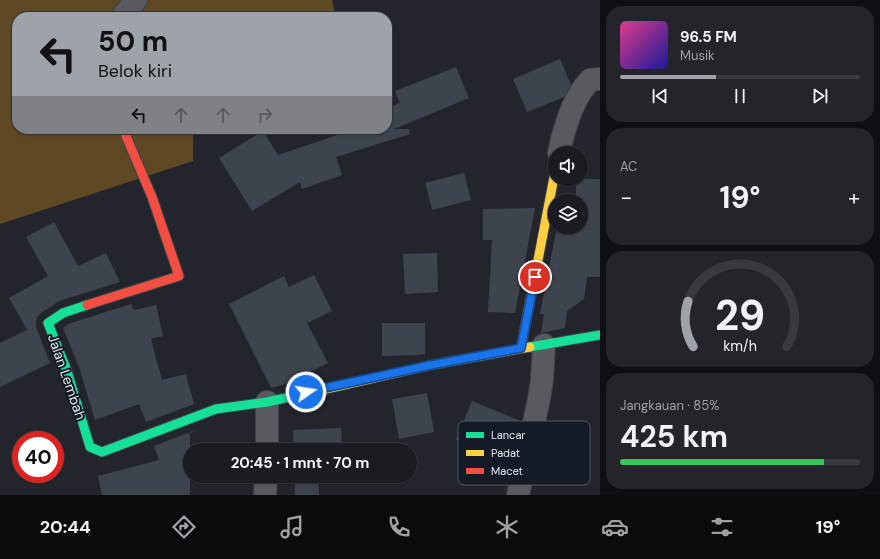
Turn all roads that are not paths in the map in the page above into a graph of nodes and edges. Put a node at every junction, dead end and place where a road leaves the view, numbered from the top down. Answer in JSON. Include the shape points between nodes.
{"nodes":[{"id":1,"x":136,"y":0,"type":"edge"},
{"id":2,"x":126,"y":12,"type":"edge"},
{"id":3,"x":600,"y":79,"type":"edge"},
{"id":4,"x":125,"y":134,"type":"edge"},
{"id":5,"x":560,"y":146,"type":"edge"},
{"id":6,"x":552,"y":186,"type":"edge"},
{"id":7,"x":600,"y":334,"type":"edge"},
{"id":8,"x":544,"y":345,"type":"junction"},
{"id":9,"x":521,"y":348,"type":"junction"},
{"id":10,"x":267,"y":402,"type":"junction"},
{"id":11,"x":534,"y":421,"type":"edge"},
{"id":12,"x":267,"y":443,"type":"edge"},
{"id":13,"x":266,"y":483,"type":"edge"},
{"id":14,"x":520,"y":485,"type":"edge"},
{"id":15,"x":265,"y":495,"type":"edge"},
{"id":16,"x":518,"y":495,"type":"edge"}],
"edges":[{"from":1,"to":2,"type":"street"},
{"from":3,"to":5,"type":"street","via":[[590,80],[581,89]]},
{"from":4,"to":10,"type":"street","name":"Jalan Lembah","via":[[152,197],[179,276],[63,313],[48,323],[67,371],[90,447],[102,452],[216,409]]},
{"from":6,"to":9,"type":"street"},
{"from":7,"to":8,"type":"street"},
{"from":8,"to":9,"type":"street"},
{"from":8,"to":11,"type":"street","via":[[542,380]]},
{"from":9,"to":10,"type":"street"},
{"from":10,"to":12,"type":"street"},
{"from":13,"to":15,"type":"street"},
{"from":14,"to":16,"type":"street"}]}
